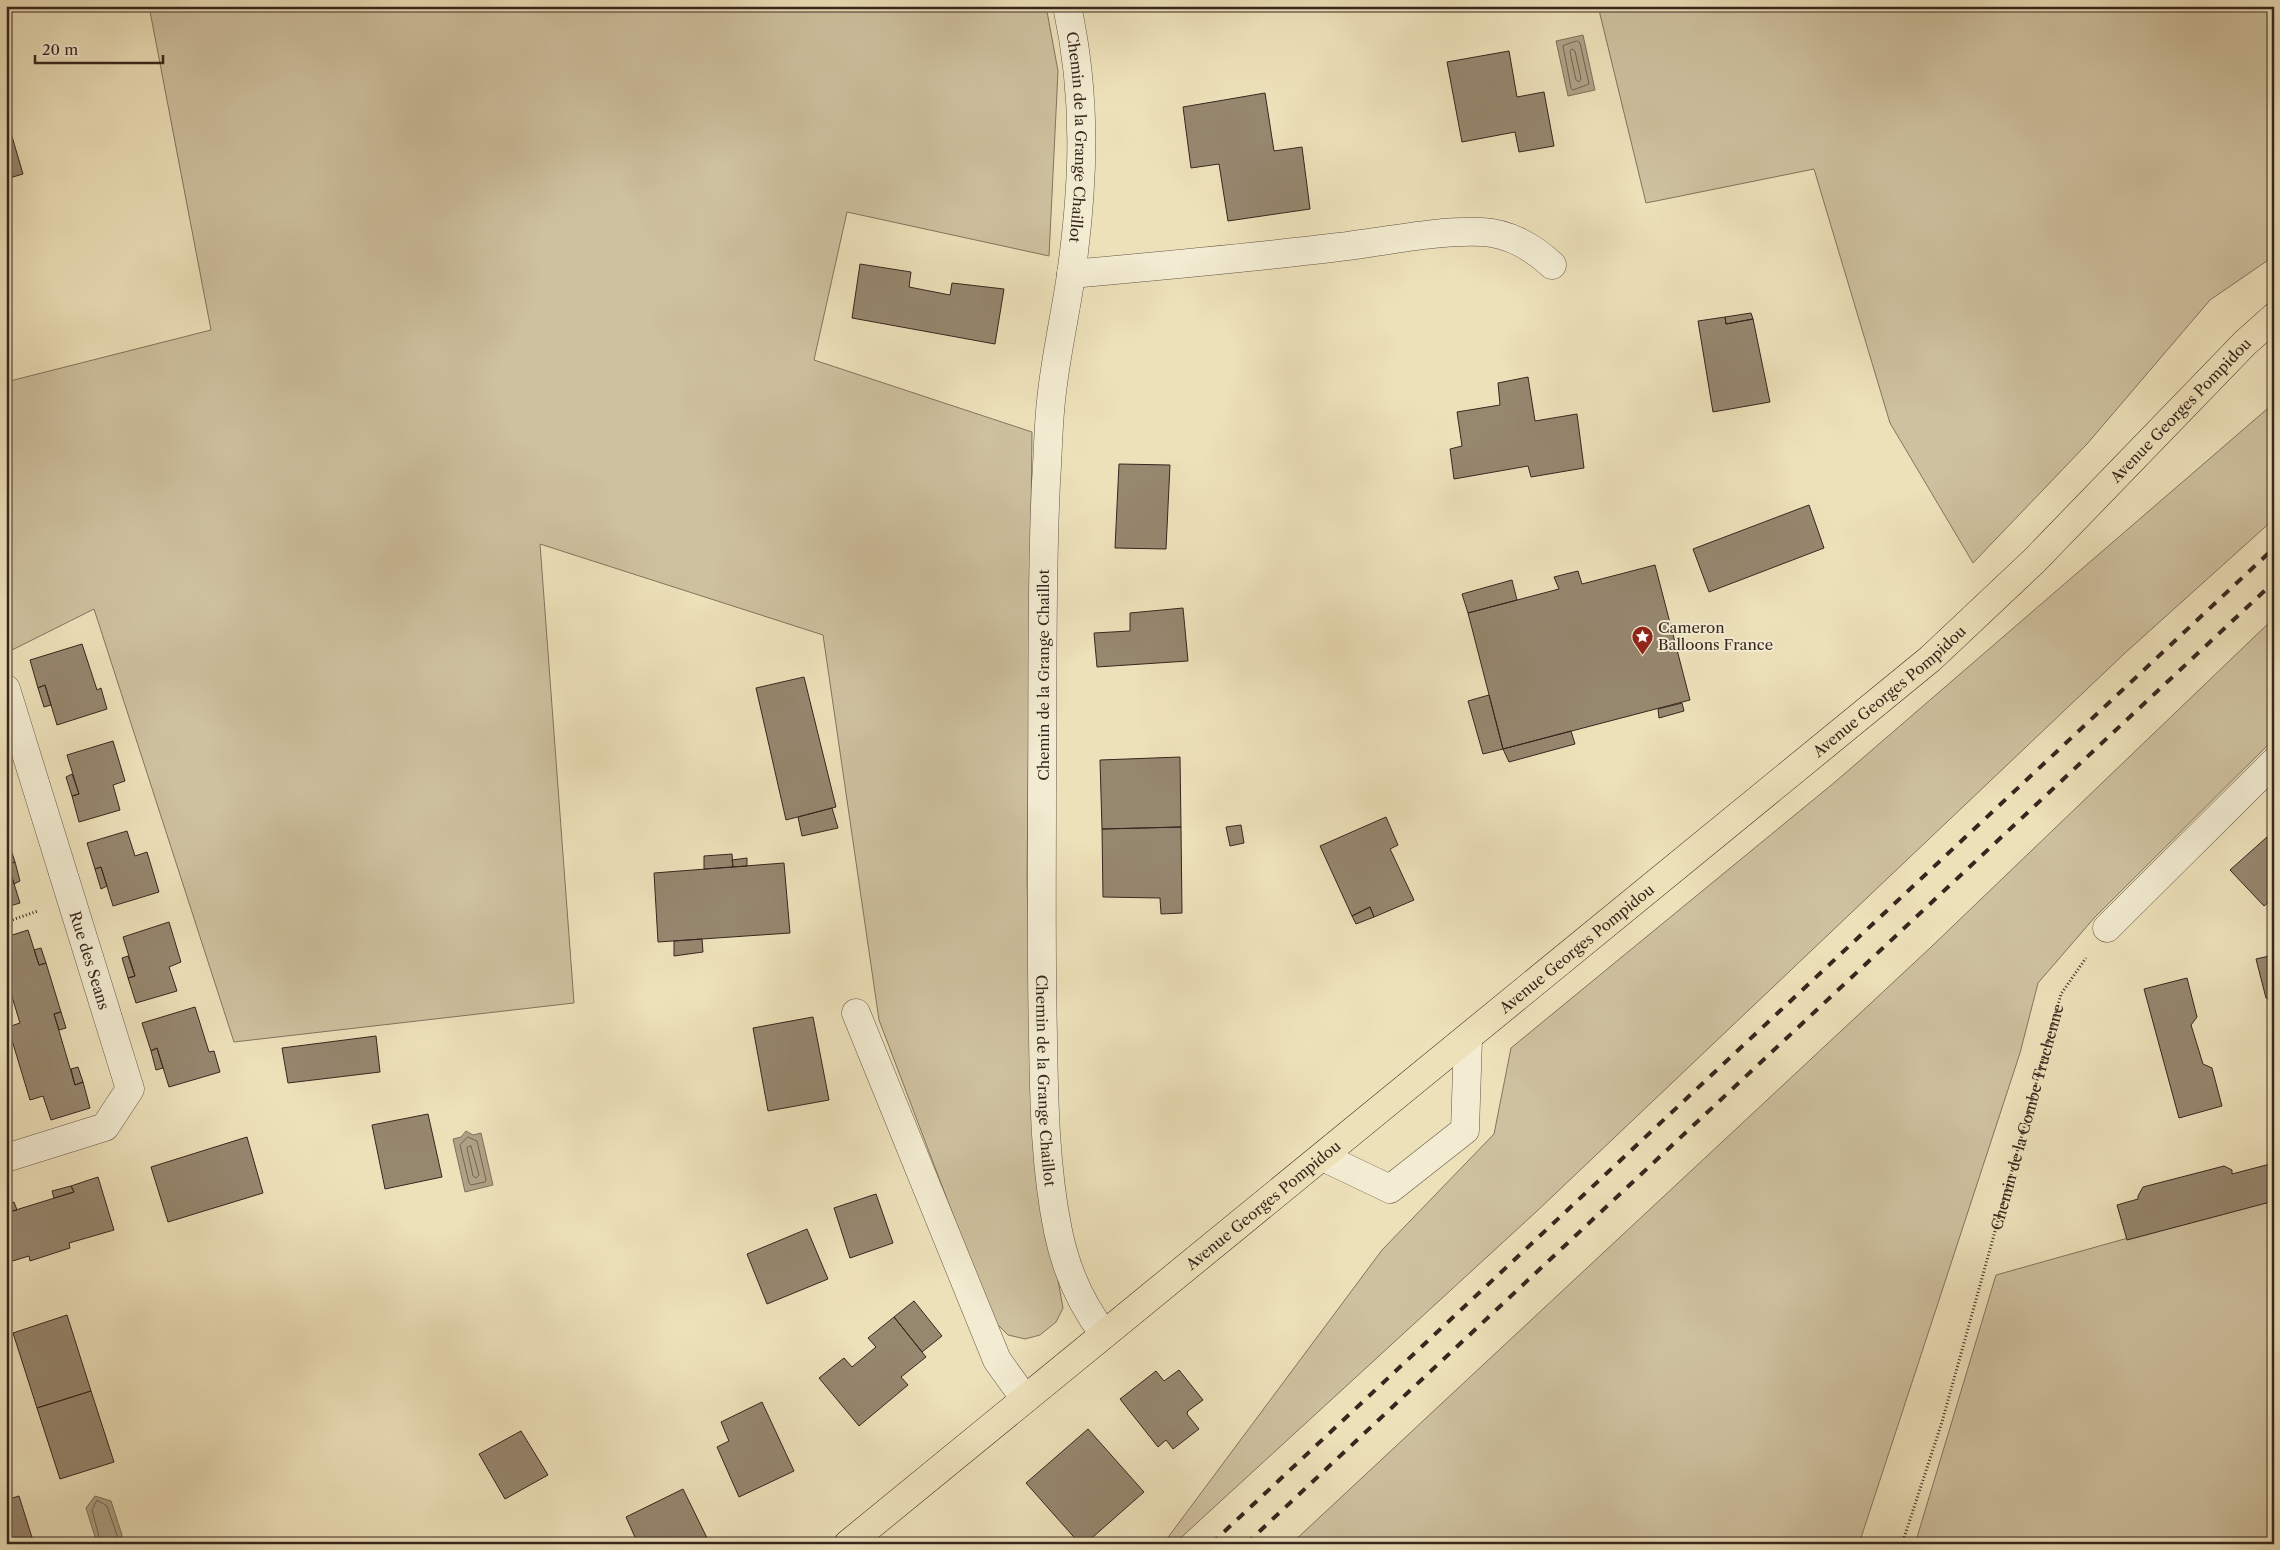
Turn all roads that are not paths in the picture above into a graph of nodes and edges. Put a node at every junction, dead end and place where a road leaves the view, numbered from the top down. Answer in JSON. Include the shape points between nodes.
{"nodes":[{"id":1,"x":1066,"y":6,"type":"edge"},
{"id":2,"x":1552,"y":265,"type":"dead end"},
{"id":3,"x":1071,"y":274,"type":"junction"},
{"id":4,"x":2274,"y":317,"type":"edge"},
{"id":5,"x":6,"y":689,"type":"edge"},
{"id":6,"x":2274,"y":762,"type":"edge"},
{"id":7,"x":2108,"y":928,"type":"road end"},
{"id":8,"x":856,"y":1013,"type":"dead end"},
{"id":9,"x":1468,"y":1039,"type":"junction"},
{"id":10,"x":1323,"y":1157,"type":"junction"},
{"id":11,"x":6,"y":1158,"type":"edge"},
{"id":12,"x":1104,"y":1334,"type":"junction"},
{"id":13,"x":1025,"y":1399,"type":"junction"},
{"id":14,"x":848,"y":1544,"type":"edge"}],
"edges":[{"from":1,"to":3,"type":"street","name":"Chemin de la Grange Chaillot","via":[[1080,84],[1083,133]]},
{"from":2,"to":3,"type":"street","via":[[1538,252],[1513,239],[1483,232],[1428,235],[1209,262]]},
{"from":3,"to":12,"type":"street","name":"Chemin de la Grange Chaillot","via":[[1050,402],[1044,536],[1041,917],[1044,1105],[1050,1177],[1064,1255],[1079,1297]]},
{"from":4,"to":9,"type":"main road","name":"Avenue Georges Pompidou","via":[[2238,350],[2034,561],[1930,659]]},
{"from":5,"to":11,"type":"street","name":"Rue des Seans","via":[[130,1089],[105,1127]]},
{"from":6,"to":7,"type":"street"},
{"from":8,"to":13,"type":"street","via":[[997,1360]]},
{"from":9,"to":10,"type":"main road","name":"Avenue Georges Pompidou"},
{"from":9,"to":10,"type":"street","via":[[1464,1130],[1390,1189]]},
{"from":10,"to":12,"type":"main road","name":"Avenue Georges Pompidou"},
{"from":12,"to":13,"type":"main road","name":"Avenue Georges Pompidou"},
{"from":13,"to":14,"type":"main road","name":"Avenue Georges Pompidou"}]}
